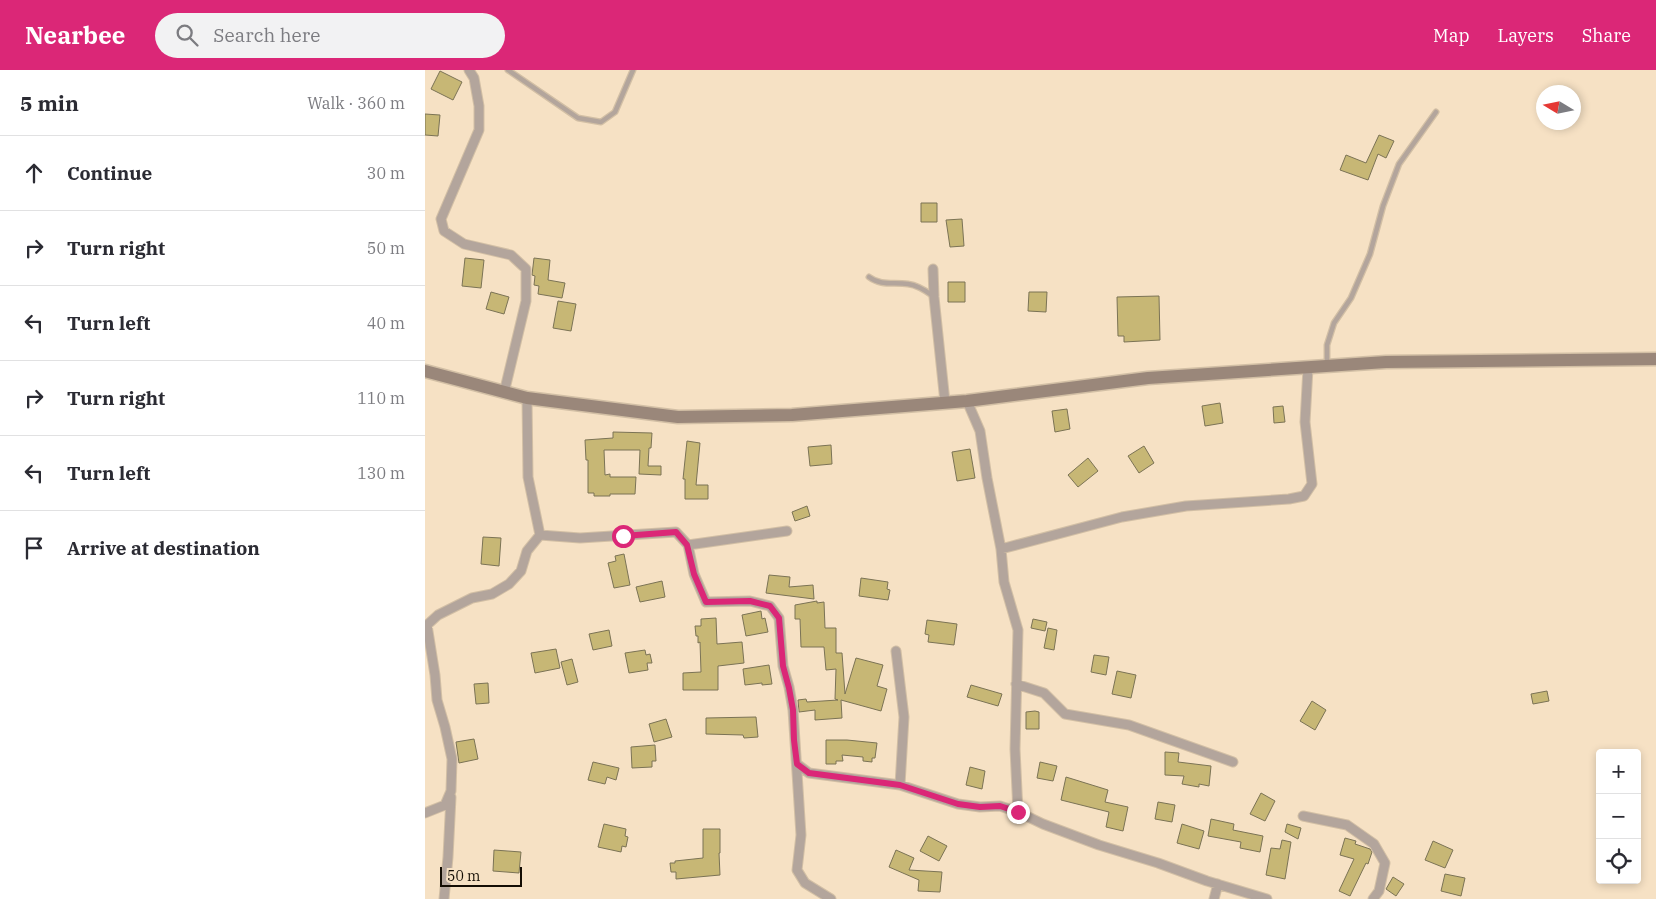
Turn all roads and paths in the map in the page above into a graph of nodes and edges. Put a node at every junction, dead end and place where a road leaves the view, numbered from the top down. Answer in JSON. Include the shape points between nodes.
{"nodes":[{"id":1,"x":469,"y":70,"type":"edge"},
{"id":2,"x":508,"y":70,"type":"edge"},
{"id":3,"x":633,"y":70,"type":"edge"},
{"id":4,"x":1436,"y":112,"type":"dead end"},
{"id":5,"x":933,"y":269,"type":"dead end"},
{"id":6,"x":869,"y":277,"type":"dead end"},
{"id":7,"x":934,"y":296,"type":"junction"},
{"id":8,"x":1656,"y":359,"type":"edge"},
{"id":9,"x":1327,"y":366,"type":"junction"},
{"id":10,"x":1308,"y":368,"type":"junction"},
{"id":11,"x":425,"y":371,"type":"edge"},
{"id":12,"x":503,"y":392,"type":"junction"},
{"id":13,"x":527,"y":398,"type":"junction"},
{"id":14,"x":967,"y":401,"type":"junction"},
{"id":15,"x":945,"y":402,"type":"junction"},
{"id":16,"x":787,"y":531,"type":"dead end"},
{"id":17,"x":540,"y":535,"type":"junction"},
{"id":18,"x":687,"y":545,"type":"junction"},
{"id":19,"x":1001,"y":549,"type":"junction"},
{"id":20,"x":896,"y":651,"type":"dead end"},
{"id":21,"x":1016,"y":684,"type":"junction"},
{"id":22,"x":1233,"y":762,"type":"dead end"},
{"id":23,"x":797,"y":764,"type":"junction"},
{"id":24,"x":900,"y":785,"type":"junction"},
{"id":25,"x":451,"y":791,"type":"junction"},
{"id":26,"x":1018,"y":812,"type":"junction"},
{"id":27,"x":425,"y":813,"type":"edge"},
{"id":28,"x":1303,"y":816,"type":"dead end"},
{"id":29,"x":1218,"y":884,"type":"junction"},
{"id":30,"x":444,"y":899,"type":"edge"},
{"id":31,"x":831,"y":899,"type":"edge"},
{"id":32,"x":1214,"y":899,"type":"edge"},
{"id":33,"x":1267,"y":899,"type":"edge"},
{"id":34,"x":1373,"y":899,"type":"edge"}],
"edges":[{"from":1,"to":12,"type":"street","via":[[474,78],[479,106],[479,130],[441,219],[445,231],[464,244],[511,254],[525,269],[526,301]]},
{"from":2,"to":3,"type":"lane","via":[[578,118],[601,122],[615,112]]},
{"from":4,"to":9,"type":"lane","via":[[1399,164],[1370,254],[1351,298],[1334,324],[1327,346]]},
{"from":5,"to":7,"type":"street"},
{"from":6,"to":7,"type":"lane","via":[[876,283],[923,288]]},
{"from":7,"to":15,"type":"street"},
{"from":8,"to":9,"type":"street","via":[[1386,362]]},
{"from":9,"to":10,"type":"street"},
{"from":10,"to":14,"type":"street","via":[[1148,378]]},
{"from":10,"to":19,"type":"street","via":[[1305,422],[1312,484],[1304,496],[1187,506],[1122,517]]},
{"from":11,"to":12,"type":"street"},
{"from":12,"to":13,"type":"street"},
{"from":13,"to":15,"type":"street","via":[[678,417],[792,415]]},
{"from":13,"to":17,"type":"street","via":[[528,477]]},
{"from":14,"to":15,"type":"street"},
{"from":14,"to":19,"type":"street","via":[[980,431]]},
{"from":16,"to":18,"type":"street"},
{"from":17,"to":18,"type":"street","via":[[580,538],[676,532]]},
{"from":17,"to":25,"type":"street","via":[[527,551],[521,571],[509,584],[492,594],[472,598],[427,624],[437,700],[451,760]]},
{"from":18,"to":23,"type":"street","via":[[694,574],[706,602],[750,601],[770,606],[779,618],[783,666],[793,710]]},
{"from":19,"to":21,"type":"street","via":[[1004,582],[1018,630]]},
{"from":20,"to":24,"type":"street","via":[[904,718]]},
{"from":21,"to":22,"type":"street","via":[[1044,693],[1065,714],[1129,725]]},
{"from":21,"to":26,"type":"street"},
{"from":23,"to":24,"type":"street","via":[[809,773]]},
{"from":23,"to":31,"type":"street","via":[[801,834],[797,870],[805,883]]},
{"from":24,"to":26,"type":"street","via":[[958,804],[1000,806]]},
{"from":25,"to":27,"type":"street","via":[[445,805]]},
{"from":25,"to":30,"type":"street"},
{"from":26,"to":29,"type":"street","via":[[1099,845]]},
{"from":28,"to":34,"type":"street","via":[[1347,825],[1374,844],[1385,863],[1379,891]]},
{"from":29,"to":32,"type":"street"},
{"from":29,"to":33,"type":"street"}]}
